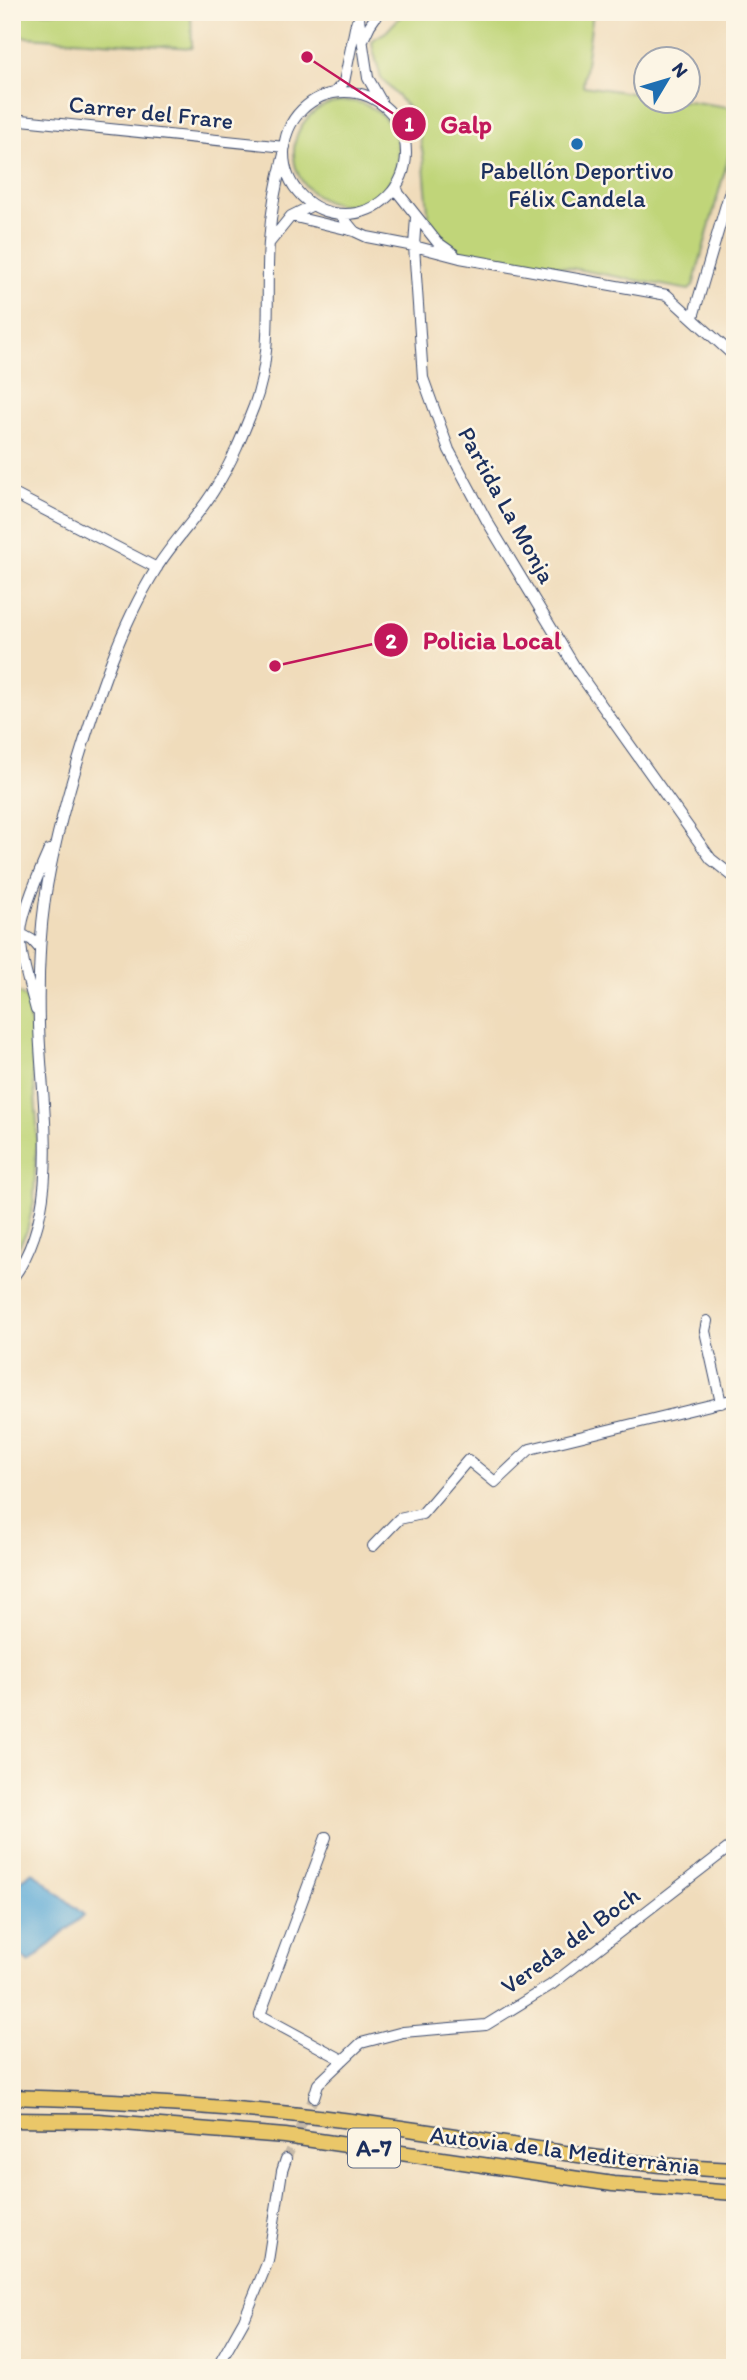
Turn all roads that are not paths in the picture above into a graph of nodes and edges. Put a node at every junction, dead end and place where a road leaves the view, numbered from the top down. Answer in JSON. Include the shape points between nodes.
{"nodes":[{"id":1,"x":358,"y":12,"type":"edge"},
{"id":2,"x":379,"y":12,"type":"edge"},
{"id":3,"x":362,"y":43,"type":"junction"},
{"id":4,"x":334,"y":93,"type":"junction"},
{"id":5,"x":385,"y":107,"type":"junction"},
{"id":6,"x":12,"y":119,"type":"edge"},
{"id":7,"x":284,"y":150,"type":"junction"},
{"id":8,"x":735,"y":174,"type":"edge"},
{"id":9,"x":396,"y":186,"type":"junction"},
{"id":10,"x":313,"y":205,"type":"junction"},
{"id":11,"x":340,"y":214,"type":"junction"},
{"id":12,"x":291,"y":216,"type":"junction"},
{"id":13,"x":416,"y":217,"type":"junction"},
{"id":14,"x":354,"y":231,"type":"junction"},
{"id":15,"x":269,"y":243,"type":"junction"},
{"id":16,"x":414,"y":246,"type":"junction"},
{"id":17,"x":460,"y":258,"type":"junction"},
{"id":18,"x":693,"y":317,"type":"junction"},
{"id":19,"x":734,"y":353,"type":"edge"},
{"id":20,"x":12,"y":493,"type":"edge"},
{"id":21,"x":157,"y":568,"type":"junction"},
{"id":22,"x":56,"y":837,"type":"junction"},
{"id":23,"x":735,"y":878,"type":"edge"},
{"id":24,"x":16,"y":931,"type":"edge"},
{"id":25,"x":40,"y":949,"type":"junction"},
{"id":26,"x":39,"y":1023,"type":"junction"},
{"id":27,"x":12,"y":1279,"type":"edge"},
{"id":28,"x":707,"y":1321,"type":"dead end"},
{"id":29,"x":735,"y":1399,"type":"edge"},
{"id":30,"x":721,"y":1403,"type":"junction"},
{"id":31,"x":373,"y":1546,"type":"dead end"},
{"id":32,"x":326,"y":1837,"type":"dead end"},
{"id":33,"x":735,"y":1843,"type":"edge"},
{"id":34,"x":343,"y":2060,"type":"junction"},
{"id":35,"x":314,"y":2096,"type":"tunnel mouth"},
{"id":36,"x":12,"y":2097,"type":"edge"},
{"id":37,"x":12,"y":2120,"type":"edge"},
{"id":38,"x":286,"y":2159,"type":"tunnel mouth"},
{"id":39,"x":735,"y":2170,"type":"edge"},
{"id":40,"x":735,"y":2193,"type":"edge"},
{"id":41,"x":217,"y":2368,"type":"edge"}],
"edges":[{"from":1,"to":3,"type":"street"},
{"from":1,"to":4,"type":"street","via":[[344,82]]},
{"from":2,"to":3,"type":"street"},
{"from":3,"to":5,"type":"street","via":[[368,78]]},
{"from":4,"to":5,"type":"street","via":[[361,94]]},
{"from":4,"to":7,"type":"street","via":[[308,104],[297,116]]},
{"from":5,"to":9,"type":"street","via":[[402,130],[406,145],[403,173]]},
{"from":6,"to":7,"type":"street","name":"Carrer del Frare"},
{"from":7,"to":10,"type":"street","via":[[288,174]]},
{"from":7,"to":15,"type":"street"},
{"from":8,"to":18,"type":"street"},
{"from":9,"to":11,"type":"street","via":[[372,208]]},
{"from":9,"to":13,"type":"street"},
{"from":10,"to":11,"type":"street"},
{"from":10,"to":12,"type":"street"},
{"from":11,"to":14,"type":"street"},
{"from":12,"to":14,"type":"street"},
{"from":12,"to":15,"type":"street"},
{"from":13,"to":16,"type":"street","name":"Partida La Monja"},
{"from":13,"to":17,"type":"street","via":[[437,242]]},
{"from":14,"to":16,"type":"street"},
{"from":15,"to":21,"type":"street","via":[[268,351],[256,402],[216,488]]},
{"from":16,"to":17,"type":"street"},
{"from":16,"to":23,"type":"street","name":"Partida La Monja","via":[[423,378],[449,450],[578,672],[711,859]]},
{"from":17,"to":18,"type":"street","via":[[667,295]]},
{"from":18,"to":19,"type":"street"},
{"from":20,"to":21,"type":"street"},
{"from":21,"to":22,"type":"street","via":[[97,696]]},
{"from":22,"to":24,"type":"street"},
{"from":22,"to":25,"type":"street"},
{"from":24,"to":25,"type":"street"},
{"from":24,"to":26,"type":"street"},
{"from":25,"to":26,"type":"street"},
{"from":26,"to":27,"type":"street","via":[[46,1166],[43,1207],[33,1242]]},
{"from":28,"to":30,"type":"street","via":[[705,1331]]},
{"from":29,"to":30,"type":"street"},
{"from":30,"to":31,"type":"street","via":[[530,1449],[495,1482],[468,1460],[422,1514],[399,1519]]},
{"from":32,"to":34,"type":"street","via":[[260,2015]]},
{"from":33,"to":34,"type":"street","name":"Vereda del Boch","via":[[551,1985],[486,2025],[403,2032],[361,2043]]},
{"from":34,"to":35,"type":"street","name":"Vereda del Boch","via":[[318,2084]]},
{"from":36,"to":39,"type":"highway","name":"Autovia de la Mediterrània","number":"A-7","via":[[264,2111],[620,2161]]},
{"from":37,"to":40,"type":"highway","name":"Autovia de la Mediterrània","number":"A-7","via":[[110,2122],[285,2136],[588,2180]]},
{"from":38,"to":41,"type":"street","via":[[268,2261],[244,2320]]}]}
